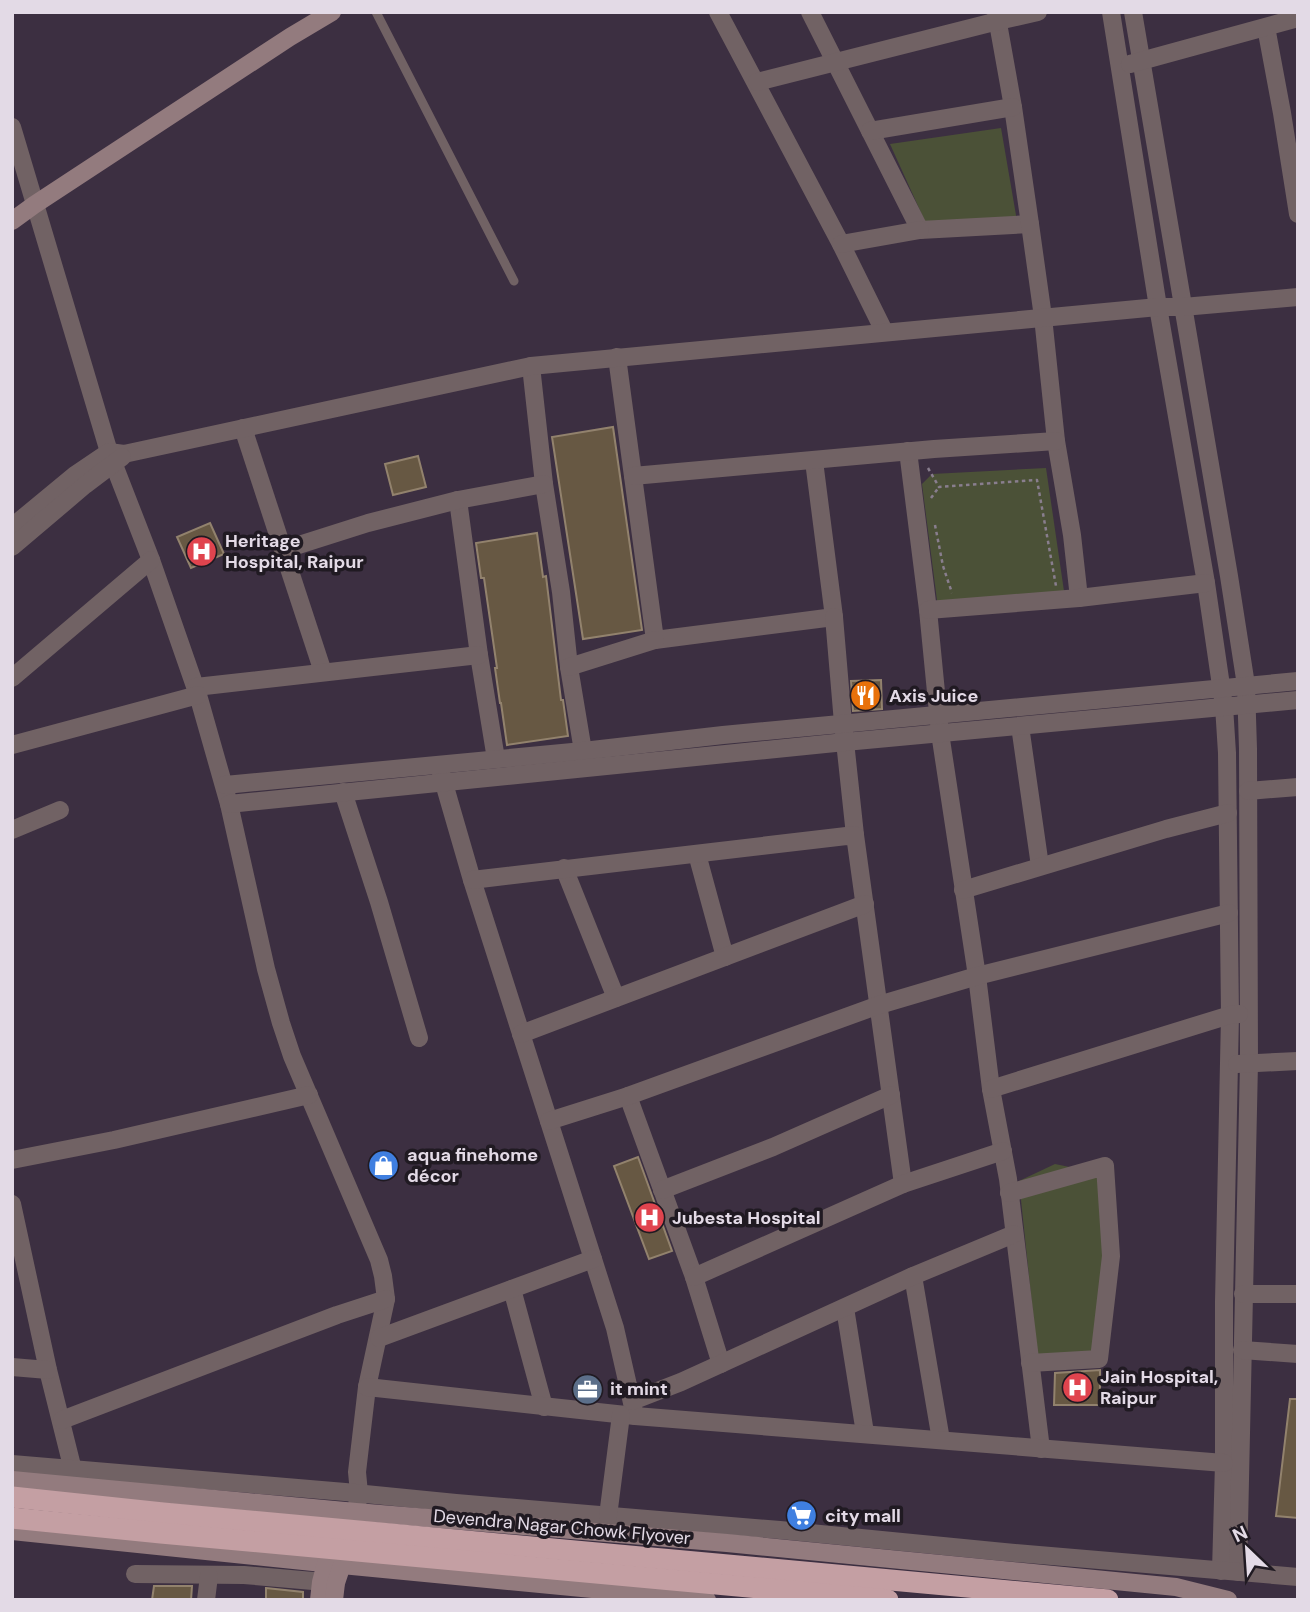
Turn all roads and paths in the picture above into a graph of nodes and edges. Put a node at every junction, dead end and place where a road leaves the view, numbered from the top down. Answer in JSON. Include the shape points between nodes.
{"nodes":[{"id":1,"x":332,"y":12,"type":"edge"},
{"id":2,"x":376,"y":12,"type":"edge"},
{"id":3,"x":718,"y":12,"type":"edge"},
{"id":4,"x":810,"y":12,"type":"edge"},
{"id":5,"x":1038,"y":12,"type":"edge"},
{"id":6,"x":1111,"y":12,"type":"edge"},
{"id":7,"x":1133,"y":12,"type":"edge"},
{"id":8,"x":997,"y":16,"type":"edge"},
{"id":9,"x":1298,"y":18,"type":"edge"},
{"id":10,"x":1266,"y":27,"type":"junction"},
{"id":11,"x":1140,"y":61,"type":"junction"},
{"id":12,"x":835,"y":62,"type":"junction"},
{"id":13,"x":1120,"y":66,"type":"junction"},
{"id":14,"x":757,"y":82,"type":"junction"},
{"id":15,"x":1013,"y":107,"type":"junction"},
{"id":16,"x":1290,"y":111,"type":"edge"},
{"id":17,"x":12,"y":127,"type":"edge"},
{"id":18,"x":870,"y":131,"type":"junction"},
{"id":19,"x":34,"y":205,"type":"junction"},
{"id":20,"x":1298,"y":214,"type":"edge"},
{"id":21,"x":12,"y":221,"type":"edge"},
{"id":22,"x":1030,"y":224,"type":"junction"},
{"id":23,"x":920,"y":230,"type":"junction"},
{"id":24,"x":841,"y":244,"type":"junction"},
{"id":25,"x":513,"y":281,"type":"dead end"},
{"id":26,"x":1298,"y":297,"type":"edge"},
{"id":27,"x":1158,"y":307,"type":"junction"},
{"id":28,"x":1183,"y":307,"type":"junction"},
{"id":29,"x":1043,"y":317,"type":"junction"},
{"id":30,"x":884,"y":331,"type":"junction"},
{"id":31,"x":617,"y":357,"type":"junction"},
{"id":32,"x":531,"y":366,"type":"junction"},
{"id":33,"x":243,"y":428,"type":"junction"},
{"id":34,"x":1056,"y":441,"type":"junction"},
{"id":35,"x":913,"y":451,"type":"junction"},
{"id":36,"x":115,"y":457,"type":"junction"},
{"id":37,"x":814,"y":461,"type":"junction"},
{"id":38,"x":633,"y":476,"type":"junction"},
{"id":39,"x":544,"y":484,"type":"junction"},
{"id":40,"x":939,"y":487,"type":"junction"},
{"id":41,"x":458,"y":500,"type":"junction"},
{"id":42,"x":930,"y":500,"type":"dead end"},
{"id":43,"x":935,"y":526,"type":"dead end"},
{"id":44,"x":12,"y":527,"type":"edge"},
{"id":45,"x":12,"y":547,"type":"edge"},
{"id":46,"x":283,"y":550,"type":"junction"},
{"id":47,"x":151,"y":560,"type":"junction"},
{"id":48,"x":1206,"y":583,"type":"junction"},
{"id":49,"x":1056,"y":587,"type":"dead end"},
{"id":50,"x":1079,"y":598,"type":"junction"},
{"id":51,"x":954,"y":600,"type":"dead end"},
{"id":52,"x":928,"y":610,"type":"junction"},
{"id":53,"x":834,"y":617,"type":"junction"},
{"id":54,"x":655,"y":640,"type":"junction"},
{"id":55,"x":479,"y":655,"type":"junction"},
{"id":56,"x":569,"y":667,"type":"junction"},
{"id":57,"x":323,"y":672,"type":"junction"},
{"id":58,"x":12,"y":678,"type":"edge"},
{"id":59,"x":1298,"y":681,"type":"edge"},
{"id":60,"x":1246,"y":685,"type":"junction"},
{"id":61,"x":197,"y":691,"type":"junction"},
{"id":62,"x":1223,"y":697,"type":"junction"},
{"id":63,"x":1298,"y":700,"type":"edge"},
{"id":64,"x":1247,"y":704,"type":"junction"},
{"id":65,"x":843,"y":723,"type":"junction"},
{"id":66,"x":939,"y":724,"type":"junction"},
{"id":67,"x":1020,"y":726,"type":"junction"},
{"id":68,"x":845,"y":742,"type":"junction"},
{"id":69,"x":12,"y":745,"type":"edge"},
{"id":70,"x":583,"y":751,"type":"junction"},
{"id":71,"x":496,"y":760,"type":"junction"},
{"id":72,"x":441,"y":773,"type":"junction"},
{"id":73,"x":225,"y":785,"type":"junction"},
{"id":74,"x":1298,"y":787,"type":"edge"},
{"id":75,"x":1248,"y":791,"type":"junction"},
{"id":76,"x":342,"y":792,"type":"junction"},
{"id":77,"x":229,"y":804,"type":"junction"},
{"id":78,"x":60,"y":810,"type":"dead end"},
{"id":79,"x":1228,"y":813,"type":"junction"},
{"id":80,"x":12,"y":830,"type":"edge"},
{"id":81,"x":855,"y":835,"type":"junction"},
{"id":82,"x":697,"y":854,"type":"junction"},
{"id":83,"x":1040,"y":866,"type":"junction"},
{"id":84,"x":564,"y":868,"type":"junction"},
{"id":85,"x":472,"y":880,"type":"junction"},
{"id":86,"x":963,"y":890,"type":"junction"},
{"id":87,"x":865,"y":904,"type":"junction"},
{"id":88,"x":1229,"y":913,"type":"junction"},
{"id":89,"x":725,"y":957,"type":"junction"},
{"id":90,"x":977,"y":976,"type":"junction"},
{"id":91,"x":616,"y":998,"type":"junction"},
{"id":92,"x":879,"y":1005,"type":"junction"},
{"id":93,"x":1239,"y":1014,"type":"junction"},
{"id":94,"x":521,"y":1034,"type":"junction"},
{"id":95,"x":419,"y":1038,"type":"dead end"},
{"id":96,"x":1298,"y":1061,"type":"edge"},
{"id":97,"x":1249,"y":1063,"type":"junction"},
{"id":98,"x":1230,"y":1064,"type":"junction"},
{"id":99,"x":991,"y":1089,"type":"junction"},
{"id":100,"x":309,"y":1095,"type":"junction"},
{"id":101,"x":891,"y":1095,"type":"junction"},
{"id":102,"x":628,"y":1096,"type":"junction"},
{"id":103,"x":549,"y":1121,"type":"junction"},
{"id":104,"x":1003,"y":1151,"type":"junction"},
{"id":105,"x":12,"y":1160,"type":"edge"},
{"id":106,"x":903,"y":1184,"type":"junction"},
{"id":107,"x":662,"y":1190,"type":"junction"},
{"id":108,"x":1009,"y":1193,"type":"junction"},
{"id":109,"x":12,"y":1204,"type":"edge"},
{"id":110,"x":1014,"y":1234,"type":"junction"},
{"id":111,"x":593,"y":1259,"type":"junction"},
{"id":112,"x":913,"y":1276,"type":"junction"},
{"id":113,"x":694,"y":1277,"type":"junction"},
{"id":114,"x":512,"y":1289,"type":"junction"},
{"id":115,"x":1243,"y":1294,"type":"junction"},
{"id":116,"x":1298,"y":1294,"type":"edge"},
{"id":117,"x":386,"y":1299,"type":"junction"},
{"id":118,"x":845,"y":1308,"type":"junction"},
{"id":119,"x":379,"y":1338,"type":"junction"},
{"id":120,"x":1242,"y":1350,"type":"junction"},
{"id":121,"x":1298,"y":1354,"type":"edge"},
{"id":122,"x":1030,"y":1363,"type":"junction"},
{"id":123,"x":721,"y":1364,"type":"junction"},
{"id":124,"x":12,"y":1367,"type":"edge"},
{"id":125,"x":48,"y":1370,"type":"junction"},
{"id":126,"x":367,"y":1387,"type":"junction"},
{"id":127,"x":544,"y":1407,"type":"junction"},
{"id":128,"x":630,"y":1410,"type":"junction"},
{"id":129,"x":62,"y":1420,"type":"junction"},
{"id":130,"x":864,"y":1433,"type":"junction"},
{"id":131,"x":941,"y":1440,"type":"junction"},
{"id":132,"x":1041,"y":1450,"type":"junction"},
{"id":133,"x":1224,"y":1463,"type":"junction"},
{"id":134,"x":12,"y":1464,"type":"edge"},
{"id":135,"x":73,"y":1469,"type":"junction"},
{"id":136,"x":12,"y":1480,"type":"edge"},
{"id":137,"x":352,"y":1493,"type":"junction"},
{"id":138,"x":12,"y":1497,"type":"edge"},
{"id":139,"x":348,"y":1511,"type":"junction"},
{"id":140,"x":608,"y":1516,"type":"junction"},
{"id":141,"x":12,"y":1518,"type":"edge"},
{"id":142,"x":12,"y":1531,"type":"edge"},
{"id":143,"x":334,"y":1564,"type":"junction"},
{"id":144,"x":1229,"y":1572,"type":"junction"},
{"id":145,"x":135,"y":1574,"type":"dead end"},
{"id":146,"x":209,"y":1576,"type":"junction"},
{"id":147,"x":1298,"y":1577,"type":"edge"},
{"id":148,"x":328,"y":1591,"type":"edge"},
{"id":149,"x":206,"y":1600,"type":"edge"},
{"id":150,"x":707,"y":1600,"type":"edge"},
{"id":151,"x":888,"y":1600,"type":"edge"},
{"id":152,"x":1108,"y":1600,"type":"edge"},
{"id":153,"x":1228,"y":1600,"type":"edge"}],
"edges":[{"from":1,"to":19,"type":"street"},
{"from":2,"to":25,"type":"lane"},
{"from":3,"to":14,"type":"street"},
{"from":4,"to":12,"type":"street"},
{"from":5,"to":8,"type":"street"},
{"from":6,"to":13,"type":"street"},
{"from":7,"to":11,"type":"street"},
{"from":8,"to":12,"type":"street"},
{"from":8,"to":15,"type":"street"},
{"from":9,"to":10,"type":"street"},
{"from":10,"to":11,"type":"street"},
{"from":10,"to":16,"type":"street"},
{"from":11,"to":13,"type":"street"},
{"from":11,"to":28,"type":"street"},
{"from":12,"to":14,"type":"street"},
{"from":12,"to":18,"type":"street"},
{"from":13,"to":27,"type":"street"},
{"from":14,"to":24,"type":"street"},
{"from":15,"to":18,"type":"street"},
{"from":15,"to":22,"type":"street"},
{"from":16,"to":20,"type":"street"},
{"from":17,"to":19,"type":"street"},
{"from":18,"to":23,"type":"street"},
{"from":19,"to":21,"type":"street"},
{"from":19,"to":36,"type":"street"},
{"from":22,"to":23,"type":"street"},
{"from":22,"to":29,"type":"street"},
{"from":23,"to":24,"type":"street"},
{"from":24,"to":30,"type":"street"},
{"from":26,"to":28,"type":"street"},
{"from":27,"to":28,"type":"street"},
{"from":27,"to":29,"type":"street"},
{"from":27,"to":48,"type":"street"},
{"from":28,"to":60,"type":"street"},
{"from":29,"to":30,"type":"street"},
{"from":29,"to":34,"type":"street"},
{"from":30,"to":31,"type":"street"},
{"from":31,"to":32,"type":"street"},
{"from":31,"to":38,"type":"street"},
{"from":32,"to":33,"type":"street"},
{"from":32,"to":39,"type":"street"},
{"from":33,"to":36,"type":"street"},
{"from":33,"to":46,"type":"street"},
{"from":34,"to":35,"type":"street"},
{"from":34,"to":50,"type":"street"},
{"from":35,"to":37,"type":"street"},
{"from":35,"to":40,"type":"path"},
{"from":35,"to":52,"type":"street"},
{"from":36,"to":44,"type":"street","via":[[75,475]]},
{"from":36,"to":45,"type":"street"},
{"from":36,"to":47,"type":"street"},
{"from":37,"to":38,"type":"street"},
{"from":37,"to":53,"type":"street"},
{"from":38,"to":54,"type":"street"},
{"from":39,"to":41,"type":"street"},
{"from":39,"to":56,"type":"street"},
{"from":40,"to":42,"type":"path"},
{"from":40,"to":49,"type":"path","via":[[1037,480]]},
{"from":41,"to":46,"type":"street"},
{"from":41,"to":55,"type":"street"},
{"from":43,"to":51,"type":"path"},
{"from":46,"to":57,"type":"street"},
{"from":47,"to":58,"type":"street"},
{"from":47,"to":61,"type":"street"},
{"from":48,"to":50,"type":"street"},
{"from":48,"to":62,"type":"street"},
{"from":50,"to":52,"type":"street"},
{"from":52,"to":66,"type":"street"},
{"from":53,"to":54,"type":"street"},
{"from":53,"to":65,"type":"street"},
{"from":54,"to":56,"type":"street"},
{"from":55,"to":57,"type":"street"},
{"from":55,"to":71,"type":"street"},
{"from":56,"to":70,"type":"street"},
{"from":57,"to":61,"type":"street"},
{"from":59,"to":60,"type":"street"},
{"from":60,"to":62,"type":"street"},
{"from":60,"to":64,"type":"street"},
{"from":61,"to":69,"type":"street"},
{"from":61,"to":73,"type":"street"},
{"from":62,"to":64,"type":"street"},
{"from":62,"to":66,"type":"street"},
{"from":62,"to":67,"type":"street"},
{"from":62,"to":79,"type":"street"},
{"from":63,"to":64,"type":"street"},
{"from":64,"to":75,"type":"street"},
{"from":65,"to":66,"type":"street"},
{"from":65,"to":68,"type":"street"},
{"from":65,"to":70,"type":"street"},
{"from":66,"to":67,"type":"street"},
{"from":66,"to":68,"type":"street"},
{"from":66,"to":86,"type":"street"},
{"from":67,"to":83,"type":"street"},
{"from":68,"to":72,"type":"street"},
{"from":68,"to":81,"type":"street"},
{"from":70,"to":71,"type":"street"},
{"from":71,"to":72,"type":"street"},
{"from":72,"to":73,"type":"street"},
{"from":72,"to":76,"type":"street"},
{"from":72,"to":85,"type":"street"},
{"from":73,"to":77,"type":"street"},
{"from":74,"to":75,"type":"street"},
{"from":75,"to":93,"type":"street"},
{"from":76,"to":77,"type":"street"},
{"from":76,"to":95,"type":"street"},
{"from":77,"to":100,"type":"street","via":[[266,969]]},
{"from":78,"to":80,"type":"street"},
{"from":79,"to":83,"type":"street"},
{"from":79,"to":88,"type":"street"},
{"from":81,"to":82,"type":"street"},
{"from":81,"to":87,"type":"street"},
{"from":82,"to":84,"type":"street"},
{"from":82,"to":89,"type":"street"},
{"from":83,"to":86,"type":"street"},
{"from":84,"to":85,"type":"street"},
{"from":84,"to":91,"type":"street"},
{"from":85,"to":94,"type":"street"},
{"from":86,"to":90,"type":"street"},
{"from":87,"to":89,"type":"street"},
{"from":87,"to":92,"type":"street"},
{"from":88,"to":90,"type":"street"},
{"from":88,"to":93,"type":"street"},
{"from":89,"to":91,"type":"street"},
{"from":90,"to":92,"type":"street"},
{"from":90,"to":99,"type":"street"},
{"from":91,"to":94,"type":"street"},
{"from":92,"to":101,"type":"street"},
{"from":92,"to":102,"type":"street"},
{"from":93,"to":97,"type":"street"},
{"from":93,"to":98,"type":"street"},
{"from":93,"to":99,"type":"street"},
{"from":94,"to":103,"type":"street"},
{"from":96,"to":97,"type":"street"},
{"from":97,"to":98,"type":"street"},
{"from":97,"to":115,"type":"street"},
{"from":98,"to":133,"type":"street"},
{"from":99,"to":104,"type":"street"},
{"from":100,"to":105,"type":"street"},
{"from":100,"to":117,"type":"street","via":[[379,1260]]},
{"from":101,"to":106,"type":"street"},
{"from":101,"to":107,"type":"street"},
{"from":102,"to":103,"type":"street"},
{"from":102,"to":107,"type":"street"},
{"from":103,"to":111,"type":"street"},
{"from":104,"to":106,"type":"street"},
{"from":104,"to":108,"type":"street"},
{"from":106,"to":113,"type":"street"},
{"from":107,"to":113,"type":"street"},
{"from":108,"to":110,"type":"street"},
{"from":108,"to":122,"type":"street","via":[[1105,1166],[1111,1256],[1099,1359]]},
{"from":109,"to":125,"type":"street"},
{"from":110,"to":112,"type":"street"},
{"from":110,"to":122,"type":"street"},
{"from":111,"to":114,"type":"street"},
{"from":111,"to":128,"type":"street","via":[[615,1328]]},
{"from":112,"to":118,"type":"street"},
{"from":112,"to":131,"type":"street"},
{"from":113,"to":123,"type":"street"},
{"from":114,"to":119,"type":"street"},
{"from":114,"to":127,"type":"street"},
{"from":115,"to":116,"type":"street"},
{"from":115,"to":120,"type":"street"},
{"from":117,"to":119,"type":"street"},
{"from":117,"to":129,"type":"street"},
{"from":118,"to":123,"type":"street"},
{"from":118,"to":130,"type":"street"},
{"from":119,"to":126,"type":"street"},
{"from":120,"to":121,"type":"street"},
{"from":120,"to":144,"type":"street"},
{"from":122,"to":132,"type":"street"},
{"from":123,"to":128,"type":"street"},
{"from":124,"to":125,"type":"street"},
{"from":125,"to":129,"type":"street"},
{"from":126,"to":127,"type":"street"},
{"from":126,"to":137,"type":"street"},
{"from":127,"to":128,"type":"street"},
{"from":128,"to":130,"type":"street"},
{"from":128,"to":140,"type":"street"},
{"from":129,"to":135,"type":"street"},
{"from":130,"to":131,"type":"street"},
{"from":131,"to":132,"type":"street"},
{"from":132,"to":133,"type":"street"},
{"from":133,"to":144,"type":"street"},
{"from":134,"to":135,"type":"street"},
{"from":135,"to":137,"type":"street"},
{"from":136,"to":139,"type":"street"},
{"from":137,"to":139,"type":"street"},
{"from":137,"to":140,"type":"street"},
{"from":138,"to":152,"type":"highway","name":"Devendra Nagar Chowk Flyover","bridge":true},
{"from":139,"to":143,"type":"street"},
{"from":139,"to":153,"type":"street","via":[[1149,1584]]},
{"from":140,"to":144,"type":"street"},
{"from":141,"to":151,"type":"highway","bridge":true},
{"from":142,"to":143,"type":"street"},
{"from":143,"to":148,"type":"street"},
{"from":143,"to":150,"type":"street"},
{"from":144,"to":147,"type":"street"},
{"from":145,"to":146,"type":"street"},
{"from":146,"to":148,"type":"street","via":[[244,1575]]},
{"from":146,"to":149,"type":"street"}]}
